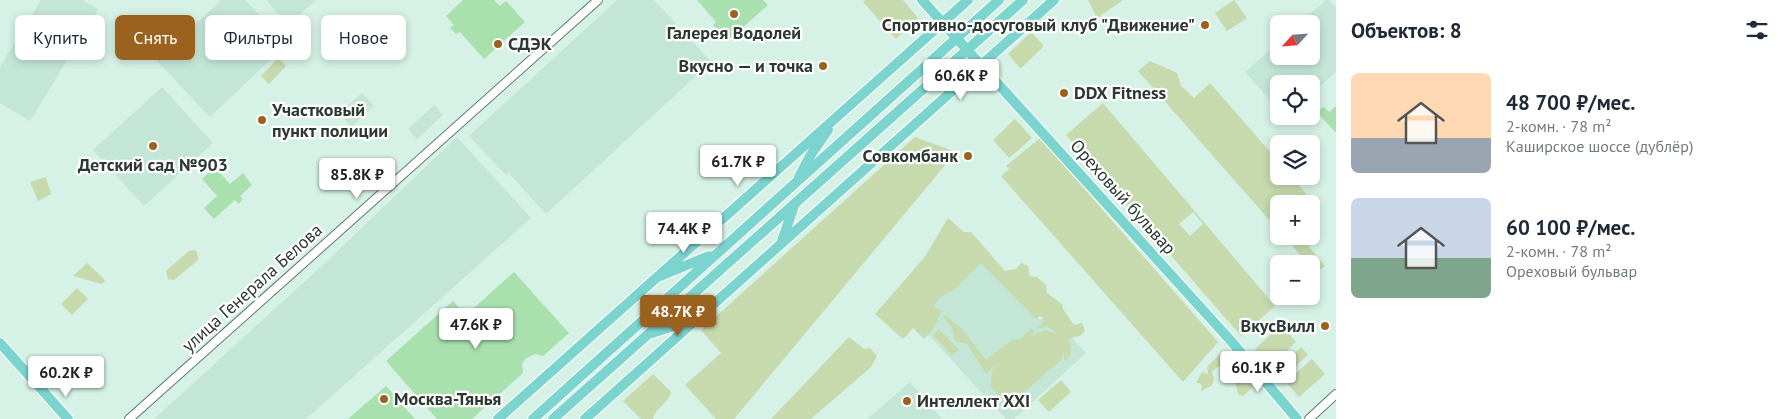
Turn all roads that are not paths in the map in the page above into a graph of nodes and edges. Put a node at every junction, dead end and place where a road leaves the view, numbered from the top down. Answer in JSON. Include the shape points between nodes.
{"nodes":[{"id":1,"x":598,"y":0,"type":"edge"},
{"id":2,"x":922,"y":0,"type":"edge"},
{"id":3,"x":968,"y":0,"type":"edge"},
{"id":4,"x":999,"y":0,"type":"edge"},
{"id":5,"x":1023,"y":0,"type":"edge"},
{"id":6,"x":1054,"y":0,"type":"edge"},
{"id":7,"x":943,"y":23,"type":"junction"},
{"id":8,"x":957,"y":38,"type":"junction"},
{"id":9,"x":967,"y":49,"type":"junction"},
{"id":10,"x":982,"y":66,"type":"junction"},
{"id":11,"x":839,"y":115,"type":"junction"},
{"id":12,"x":796,"y":184,"type":"junction"},
{"id":13,"x":796,"y":202,"type":"junction"},
{"id":14,"x":781,"y":245,"type":"junction"},
{"id":15,"x":721,"y":251,"type":"junction"},
{"id":16,"x":654,"y":278,"type":"junction"},
{"id":17,"x":700,"y":316,"type":"junction"},
{"id":18,"x":647,"y":334,"type":"junction"},
{"id":19,"x":0,"y":343,"type":"edge"},
{"id":20,"x":1336,"y":394,"type":"edge"},
{"id":21,"x":68,"y":419,"type":"edge"},
{"id":22,"x":129,"y":419,"type":"edge"},
{"id":23,"x":498,"y":419,"type":"edge"},
{"id":24,"x":533,"y":419,"type":"edge"},
{"id":25,"x":553,"y":419,"type":"edge"},
{"id":26,"x":586,"y":419,"type":"edge"},
{"id":27,"x":1297,"y":419,"type":"edge"},
{"id":28,"x":1309,"y":419,"type":"edge"}],
"edges":[{"from":1,"to":22,"type":"street","name":"улица Генерала Белова"},
{"from":2,"to":7,"type":"main road","name":"Ореховый бульвар"},
{"from":3,"to":7,"type":"main road"},
{"from":4,"to":8,"type":"main road"},
{"from":5,"to":9,"type":"main road"},
{"from":6,"to":10,"type":"main road"},
{"from":7,"to":8,"type":"main road","name":"Ореховый бульвар"},
{"from":7,"to":11,"type":"main road"},
{"from":8,"to":9,"type":"main road","name":"Ореховый бульвар"},
{"from":8,"to":12,"type":"main road"},
{"from":9,"to":10,"type":"main road","name":"Ореховый бульвар"},
{"from":9,"to":13,"type":"main road"},
{"from":10,"to":14,"type":"main road"},
{"from":10,"to":27,"type":"main road","name":"Ореховый бульвар","via":[[1231,341]]},
{"from":11,"to":12,"type":"main road","via":[[810,156]]},
{"from":11,"to":16,"type":"main road"},
{"from":12,"to":15,"type":"main road"},
{"from":13,"to":14,"type":"main road"},
{"from":13,"to":18,"type":"main road"},
{"from":14,"to":17,"type":"main road"},
{"from":15,"to":16,"type":"main road"},
{"from":15,"to":24,"type":"main road"},
{"from":16,"to":23,"type":"main road"},
{"from":17,"to":18,"type":"main road"},
{"from":17,"to":26,"type":"main road"},
{"from":18,"to":25,"type":"main road"},
{"from":19,"to":21,"type":"main road"},
{"from":20,"to":28,"type":"street"}]}
